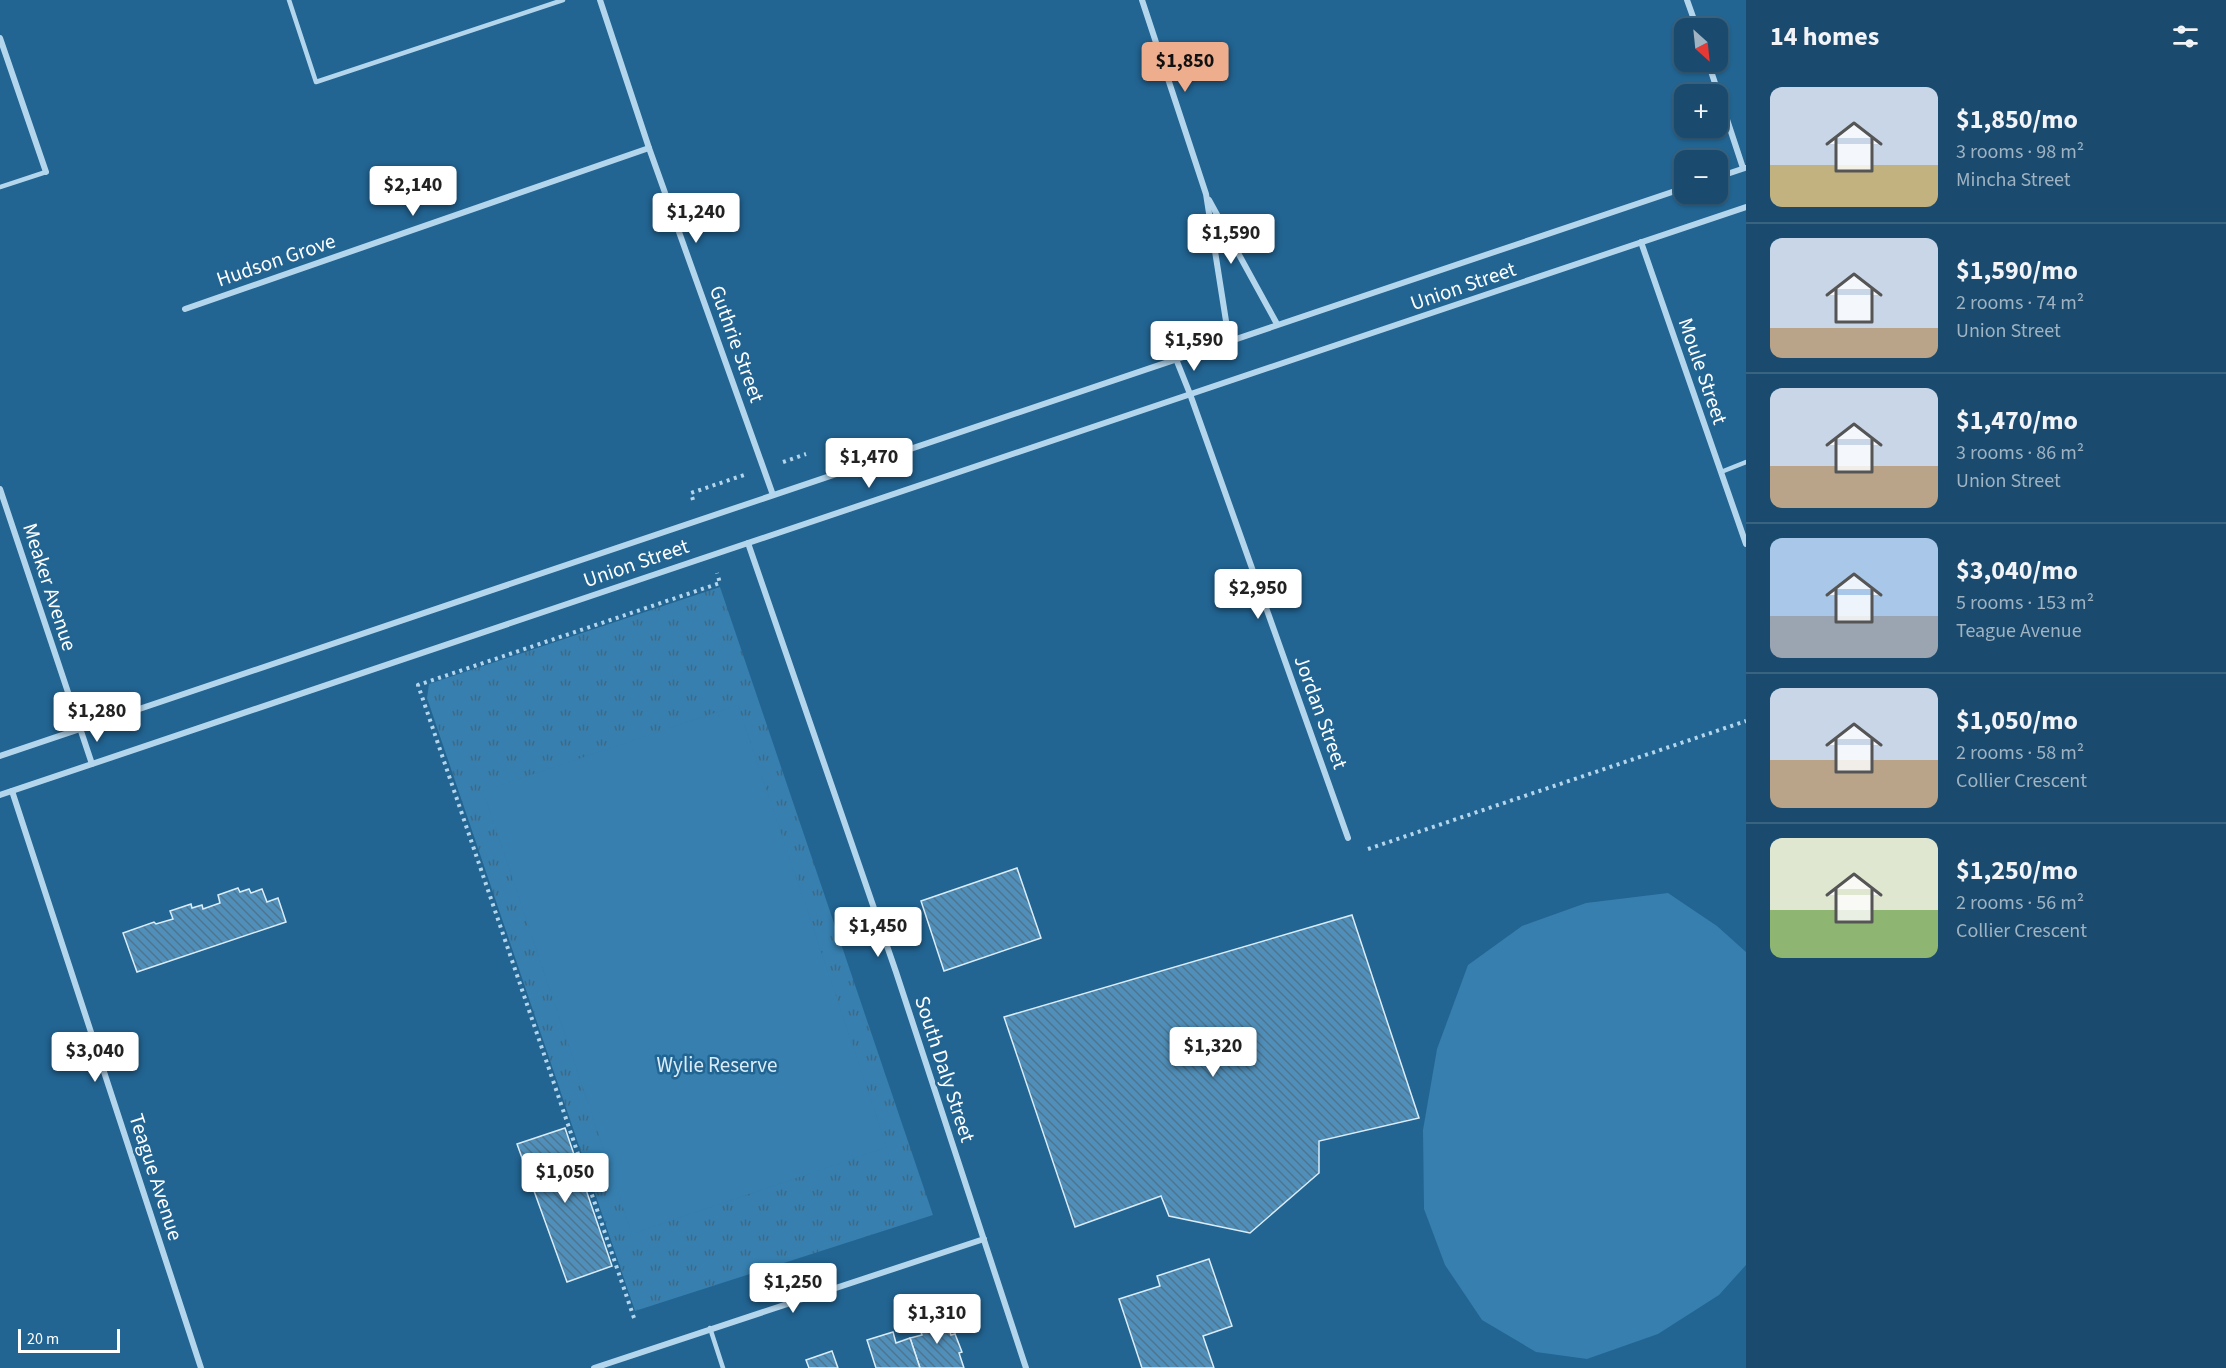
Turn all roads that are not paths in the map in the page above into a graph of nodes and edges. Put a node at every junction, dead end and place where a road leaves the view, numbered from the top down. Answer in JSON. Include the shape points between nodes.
{"nodes":[{"id":1,"x":289,"y":0,"type":"edge"},
{"id":2,"x":563,"y":0,"type":"edge"},
{"id":3,"x":600,"y":0,"type":"edge"},
{"id":4,"x":1142,"y":0,"type":"edge"},
{"id":5,"x":1687,"y":0,"type":"edge"},
{"id":6,"x":1693,"y":18,"type":"edge"},
{"id":7,"x":0,"y":38,"type":"edge"},
{"id":8,"x":1711,"y":72,"type":"edge"},
{"id":9,"x":649,"y":148,"type":"junction"},
{"id":10,"x":1745,"y":168,"type":"edge"},
{"id":11,"x":46,"y":172,"type":"joint"},
{"id":12,"x":1728,"y":174,"type":"edge"},
{"id":13,"x":0,"y":188,"type":"edge"},
{"id":14,"x":1674,"y":191,"type":"edge"},
{"id":15,"x":1206,"y":194,"type":"junction"},
{"id":16,"x":1746,"y":207,"type":"edge"},
{"id":17,"x":1641,"y":242,"type":"junction"},
{"id":18,"x":185,"y":309,"type":"dead end"},
{"id":19,"x":1277,"y":324,"type":"junction"},
{"id":20,"x":1229,"y":340,"type":"junction"},
{"id":21,"x":1176,"y":359,"type":"junction"},
{"id":22,"x":1190,"y":394,"type":"junction"},
{"id":23,"x":1746,"y":462,"type":"edge"},
{"id":24,"x":1721,"y":472,"type":"junction"},
{"id":25,"x":0,"y":489,"type":"edge"},
{"id":26,"x":773,"y":495,"type":"junction"},
{"id":27,"x":748,"y":543,"type":"junction"},
{"id":28,"x":1746,"y":544,"type":"edge"},
{"id":29,"x":80,"y":730,"type":"junction"},
{"id":30,"x":0,"y":756,"type":"edge"},
{"id":31,"x":92,"y":764,"type":"junction"},
{"id":32,"x":12,"y":791,"type":"junction"},
{"id":33,"x":0,"y":795,"type":"edge"},
{"id":34,"x":1348,"y":838,"type":"dead end"},
{"id":35,"x":984,"y":1239,"type":"junction"},
{"id":36,"x":710,"y":1328,"type":"junction"},
{"id":37,"x":201,"y":1368,"type":"edge"},
{"id":38,"x":594,"y":1368,"type":"edge"},
{"id":39,"x":723,"y":1368,"type":"edge"},
{"id":40,"x":1026,"y":1368,"type":"edge"}],
"edges":[{"from":1,"to":2,"type":"lane","via":[[316,82]]},
{"from":3,"to":9,"type":"street","name":"Guthrie Street"},
{"from":4,"to":15,"type":"street"},
{"from":5,"to":6,"type":"street"},
{"from":7,"to":11,"type":"street"},
{"from":8,"to":10,"type":"street"},
{"from":9,"to":18,"type":"street","name":"Hudson Grove"},
{"from":9,"to":26,"type":"street","name":"Guthrie Street"},
{"from":10,"to":12,"type":"street"},
{"from":11,"to":13,"type":"lane"},
{"from":14,"to":19,"type":"street","name":"Union Street"},
{"from":15,"to":19,"type":"street"},
{"from":15,"to":20,"type":"street"},
{"from":16,"to":17,"type":"street","name":"Union Street"},
{"from":17,"to":22,"type":"street","name":"Union Street"},
{"from":17,"to":24,"type":"street","name":"Moule Street"},
{"from":19,"to":20,"type":"street","name":"Union Street"},
{"from":20,"to":21,"type":"street","name":"Union Street"},
{"from":21,"to":22,"type":"street"},
{"from":21,"to":26,"type":"street","name":"Union Street"},
{"from":22,"to":27,"type":"street","name":"Union Street"},
{"from":22,"to":34,"type":"street","name":"Jordan Street"},
{"from":23,"to":24,"type":"lane"},
{"from":24,"to":28,"type":"street","name":"Moule Street"},
{"from":25,"to":29,"type":"street","name":"Meaker Avenue"},
{"from":26,"to":29,"type":"street","name":"Union Street"},
{"from":27,"to":31,"type":"street","name":"Union Street"},
{"from":27,"to":35,"type":"street","name":"South Daly Street"},
{"from":29,"to":30,"type":"street","name":"Union Street"},
{"from":29,"to":31,"type":"street"},
{"from":31,"to":32,"type":"street","name":"Union Street"},
{"from":32,"to":33,"type":"street","name":"Union Street"},
{"from":32,"to":37,"type":"street","name":"Teague Avenue"},
{"from":35,"to":36,"type":"street"},
{"from":35,"to":40,"type":"street","name":"South Daly Street"},
{"from":36,"to":38,"type":"street"},
{"from":36,"to":39,"type":"lane"}]}
